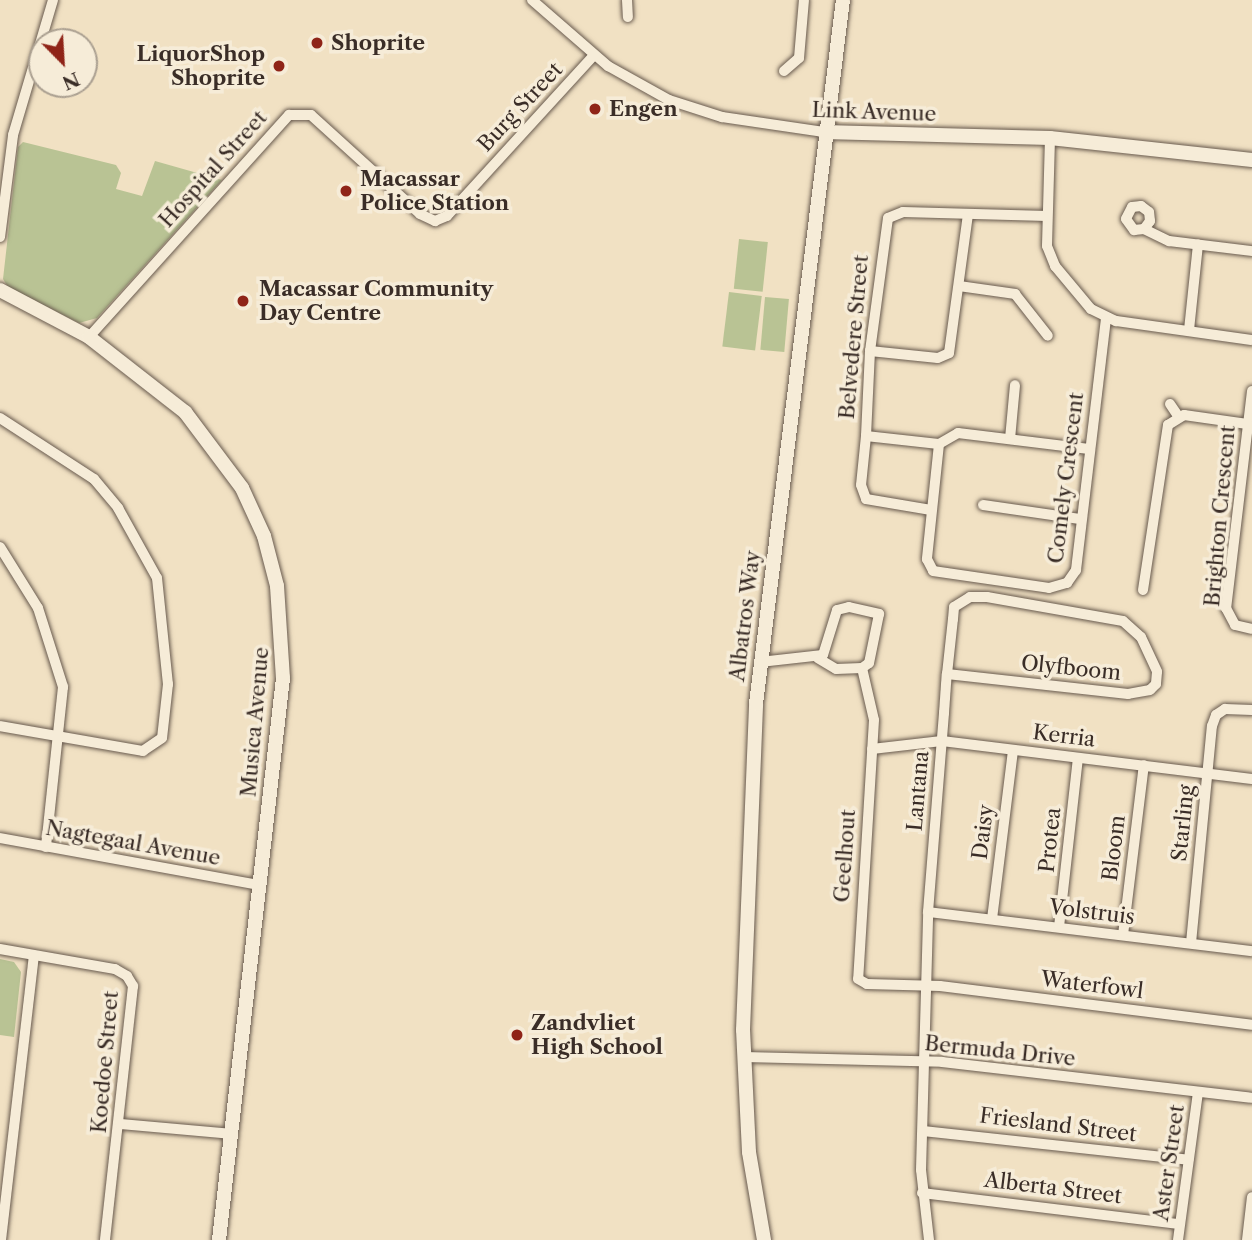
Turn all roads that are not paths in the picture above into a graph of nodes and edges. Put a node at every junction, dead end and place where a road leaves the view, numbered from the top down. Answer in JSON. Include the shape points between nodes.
{"nodes":[{"id":1,"x":53,"y":0,"type":"edge"},
{"id":2,"x":531,"y":0,"type":"edge"},
{"id":3,"x":626,"y":0,"type":"edge"},
{"id":4,"x":804,"y":0,"type":"edge"},
{"id":5,"x":843,"y":0,"type":"edge"},
{"id":6,"x":628,"y":17,"type":"dead end"},
{"id":7,"x":594,"y":55,"type":"junction"},
{"id":8,"x":784,"y":71,"type":"dead end"},
{"id":9,"x":824,"y":132,"type":"junction"},
{"id":10,"x":1050,"y":138,"type":"junction"},
{"id":11,"x":1252,"y":160,"type":"edge"},
{"id":12,"x":968,"y":214,"type":"junction"},
{"id":13,"x":447,"y":216,"type":"joint"},
{"id":14,"x":1047,"y":216,"type":"junction"},
{"id":15,"x":1144,"y":229,"type":"dead end"},
{"id":16,"x":0,"y":237,"type":"edge"},
{"id":17,"x":1198,"y":244,"type":"junction"},
{"id":18,"x":1252,"y":251,"type":"edge"},
{"id":19,"x":959,"y":286,"type":"junction"},
{"id":20,"x":0,"y":290,"type":"edge"},
{"id":21,"x":1106,"y":319,"type":"junction"},
{"id":22,"x":1189,"y":330,"type":"junction"},
{"id":23,"x":1048,"y":336,"type":"dead end"},
{"id":24,"x":89,"y":337,"type":"junction"},
{"id":25,"x":1252,"y":340,"type":"edge"},
{"id":26,"x":870,"y":351,"type":"junction"},
{"id":27,"x":1015,"y":386,"type":"dead end"},
{"id":28,"x":1252,"y":391,"type":"edge"},
{"id":29,"x":1170,"y":404,"type":"dead end"},
{"id":30,"x":1178,"y":416,"type":"junction"},
{"id":31,"x":0,"y":418,"type":"edge"},
{"id":32,"x":1247,"y":424,"type":"junction"},
{"id":33,"x":866,"y":436,"type":"junction"},
{"id":34,"x":1010,"y":439,"type":"junction"},
{"id":35,"x":939,"y":443,"type":"junction"},
{"id":36,"x":1089,"y":449,"type":"junction"},
{"id":37,"x":983,"y":505,"type":"dead end"},
{"id":38,"x":932,"y":510,"type":"junction"},
{"id":39,"x":1080,"y":519,"type":"junction"},
{"id":40,"x":0,"y":547,"type":"edge"},
{"id":41,"x":1153,"y":549,"type":"junction"},
{"id":42,"x":1166,"y":551,"type":"dead end"},
{"id":43,"x":1143,"y":590,"type":"dead end"},
{"id":44,"x":960,"y":601,"type":"joint"},
{"id":45,"x":1252,"y":629,"type":"edge"},
{"id":46,"x":818,"y":658,"type":"junction"},
{"id":47,"x":760,"y":662,"type":"junction"},
{"id":48,"x":862,"y":668,"type":"junction"},
{"id":49,"x":947,"y":674,"type":"junction"},
{"id":50,"x":1252,"y":710,"type":"edge"},
{"id":51,"x":0,"y":726,"type":"edge"},
{"id":52,"x":60,"y":737,"type":"junction"},
{"id":53,"x":942,"y":741,"type":"junction"},
{"id":54,"x":872,"y":749,"type":"junction"},
{"id":55,"x":1013,"y":750,"type":"junction"},
{"id":56,"x":1078,"y":758,"type":"junction"},
{"id":57,"x":1144,"y":765,"type":"junction"},
{"id":58,"x":1207,"y":773,"type":"junction"},
{"id":59,"x":1252,"y":779,"type":"edge"},
{"id":60,"x":0,"y":838,"type":"edge"},
{"id":61,"x":46,"y":846,"type":"junction"},
{"id":62,"x":259,"y":885,"type":"junction"},
{"id":63,"x":928,"y":912,"type":"junction"},
{"id":64,"x":992,"y":919,"type":"junction"},
{"id":65,"x":1059,"y":927,"type":"junction"},
{"id":66,"x":1123,"y":935,"type":"junction"},
{"id":67,"x":1191,"y":943,"type":"junction"},
{"id":68,"x":0,"y":949,"type":"edge"},
{"id":69,"x":1252,"y":951,"type":"edge"},
{"id":70,"x":34,"y":956,"type":"junction"},
{"id":71,"x":926,"y":985,"type":"junction"},
{"id":72,"x":1252,"y":1025,"type":"edge"},
{"id":73,"x":744,"y":1056,"type":"junction"},
{"id":74,"x":925,"y":1061,"type":"junction"},
{"id":75,"x":1198,"y":1092,"type":"junction"},
{"id":76,"x":1252,"y":1098,"type":"edge"},
{"id":77,"x":120,"y":1124,"type":"junction"},
{"id":78,"x":923,"y":1131,"type":"junction"},
{"id":79,"x":231,"y":1134,"type":"junction"},
{"id":80,"x":1188,"y":1160,"type":"junction"},
{"id":81,"x":922,"y":1193,"type":"junction"},
{"id":82,"x":1252,"y":1197,"type":"edge"},
{"id":83,"x":1179,"y":1224,"type":"junction"},
{"id":84,"x":1,"y":1240,"type":"edge"},
{"id":85,"x":105,"y":1240,"type":"edge"},
{"id":86,"x":219,"y":1240,"type":"edge"},
{"id":87,"x":764,"y":1240,"type":"edge"},
{"id":88,"x":929,"y":1240,"type":"edge"},
{"id":89,"x":1178,"y":1240,"type":"edge"},
{"id":90,"x":1247,"y":1240,"type":"edge"}],
"edges":[{"from":1,"to":16,"type":"street","via":[[13,135]]},
{"from":2,"to":7,"type":"street","name":"Link Avenue"},
{"from":3,"to":6,"type":"street"},
{"from":4,"to":8,"type":"street","via":[[799,58]]},
{"from":5,"to":9,"type":"street","name":"Albatros Way"},
{"from":7,"to":9,"type":"street","name":"Link Avenue","via":[[646,90],[694,110]]},
{"from":7,"to":13,"type":"street","name":"Burg Street"},
{"from":9,"to":10,"type":"street","name":"Link Avenue"},
{"from":9,"to":47,"type":"street","name":"Albatros Way"},
{"from":10,"to":11,"type":"street","name":"Link Avenue"},
{"from":10,"to":14,"type":"street"},
{"from":12,"to":14,"type":"street","name":"Belvedere Street"},
{"from":12,"to":19,"type":"street"},
{"from":12,"to":26,"type":"street","name":"Belvedere Street","via":[[903,212],[888,218]]},
{"from":13,"to":24,"type":"street","name":"Hospital Street","via":[[435,221],[425,218],[311,115],[295,113],[281,122]]},
{"from":14,"to":21,"type":"street","via":[[1052,260],[1091,309]]},
{"from":15,"to":17,"type":"street","via":[[1156,237]]},
{"from":17,"to":18,"type":"street"},
{"from":17,"to":22,"type":"street"},
{"from":19,"to":23,"type":"street","via":[[1015,294]]},
{"from":19,"to":26,"type":"street","via":[[947,356]]},
{"from":20,"to":24,"type":"street","name":"Musica Avenue"},
{"from":21,"to":22,"type":"street"},
{"from":21,"to":36,"type":"street","name":"Comely Crescent"},
{"from":22,"to":25,"type":"street"},
{"from":24,"to":62,"type":"street","name":"Musica Avenue","via":[[167,396],[201,429],[242,488],[264,536],[277,586],[284,658]]},
{"from":26,"to":33,"type":"street","name":"Belvedere Street"},
{"from":27,"to":34,"type":"street"},
{"from":28,"to":32,"type":"street","name":"Brighton Crescent"},
{"from":29,"to":30,"type":"street"},
{"from":30,"to":32,"type":"street"},
{"from":30,"to":41,"type":"street","via":[[1167,429]]},
{"from":31,"to":52,"type":"street","via":[[102,486],[153,569],[159,588],[169,684],[164,731],[150,749],[138,752]]},
{"from":32,"to":45,"type":"street","name":"Brighton Crescent","via":[[1226,608],[1235,625]]},
{"from":33,"to":35,"type":"street","name":"Belvedere Street"},
{"from":33,"to":38,"type":"street","via":[[861,485],[866,499]]},
{"from":34,"to":35,"type":"street","name":"Belvedere Street","via":[[958,433]]},
{"from":34,"to":36,"type":"street","name":"Belvedere Street"},
{"from":35,"to":38,"type":"street","name":"Comely Crescent"},
{"from":36,"to":39,"type":"street","name":"Comely Crescent"},
{"from":37,"to":39,"type":"street"},
{"from":38,"to":39,"type":"street","name":"Comely Crescent","via":[[927,559],[933,571],[1049,588],[1072,578]]},
{"from":40,"to":52,"type":"street","via":[[34,598],[57,662],[64,695]]},
{"from":41,"to":42,"type":"street"},
{"from":41,"to":43,"type":"street"},
{"from":44,"to":49,"type":"street","name":"Lantana","via":[[954,607]]},
{"from":44,"to":49,"type":"street","name":"Olyfboom","via":[[987,597],[1123,621],[1141,637],[1157,672],[1156,684],[1150,690],[1128,694]]},
{"from":46,"to":47,"type":"street"},
{"from":46,"to":48,"type":"street","via":[[836,669]]},
{"from":46,"to":48,"type":"street","via":[[826,650],[837,610],[871,610],[880,621],[869,663]]},
{"from":47,"to":73,"type":"street","name":"Albatros Way"},
{"from":48,"to":54,"type":"street","name":"Geelhout","via":[[873,702]]},
{"from":49,"to":53,"type":"street","name":"Lantana"},
{"from":50,"to":58,"type":"street","name":"Starling","via":[[1220,710],[1212,726]]},
{"from":51,"to":52,"type":"street"},
{"from":52,"to":61,"type":"street"},
{"from":53,"to":54,"type":"street","name":"Kerria"},
{"from":53,"to":55,"type":"street","name":"Kerria"},
{"from":53,"to":63,"type":"street","name":"Lantana"},
{"from":54,"to":71,"type":"street","name":"Geelhout","via":[[855,974],[867,984]]},
{"from":55,"to":56,"type":"street","name":"Kerria"},
{"from":55,"to":64,"type":"street","name":"Daisy"},
{"from":56,"to":57,"type":"street","name":"Kerria"},
{"from":56,"to":65,"type":"street","name":"Protea"},
{"from":57,"to":58,"type":"street","name":"Kerria"},
{"from":57,"to":66,"type":"street","name":"Bloom"},
{"from":58,"to":59,"type":"street","name":"Kerria"},
{"from":58,"to":67,"type":"street","name":"Starling"},
{"from":60,"to":61,"type":"street","name":"Nagtegaal Avenue"},
{"from":61,"to":62,"type":"street","name":"Nagtegaal Avenue"},
{"from":62,"to":79,"type":"street","name":"Musica Avenue"},
{"from":63,"to":64,"type":"street","name":"Volstruis"},
{"from":63,"to":71,"type":"street","name":"Lantana"},
{"from":64,"to":65,"type":"street","name":"Volstruis"},
{"from":65,"to":66,"type":"street","name":"Volstruis"},
{"from":66,"to":67,"type":"street","name":"Volstruis"},
{"from":67,"to":69,"type":"street","name":"Volstruis"},
{"from":68,"to":70,"type":"street","name":"Koedoe Street"},
{"from":70,"to":77,"type":"street","name":"Koedoe Street","via":[[114,969],[131,981],[134,992]]},
{"from":70,"to":84,"type":"street"},
{"from":71,"to":72,"type":"street","name":"Waterfowl"},
{"from":71,"to":74,"type":"street","name":"Lantana"},
{"from":73,"to":74,"type":"street","name":"Bermuda Drive"},
{"from":73,"to":87,"type":"street","name":"Albatros Way","via":[[749,1152]]},
{"from":74,"to":75,"type":"street","name":"Bermuda Drive"},
{"from":74,"to":78,"type":"street","name":"Lantana"},
{"from":75,"to":76,"type":"street","name":"Bermuda Drive"},
{"from":75,"to":80,"type":"street","name":"Aster Street"},
{"from":77,"to":79,"type":"street"},
{"from":77,"to":85,"type":"street","name":"Koedoe Street"},
{"from":78,"to":80,"type":"street","name":"Friesland Street"},
{"from":78,"to":81,"type":"street","name":"Lantana"},
{"from":79,"to":86,"type":"street","name":"Musica Avenue"},
{"from":80,"to":83,"type":"street","name":"Aster Street"},
{"from":81,"to":83,"type":"street","name":"Alberta Street"},
{"from":81,"to":88,"type":"street","name":"Lantana"},
{"from":82,"to":90,"type":"street"},
{"from":83,"to":89,"type":"street","name":"Aster Street"}]}
